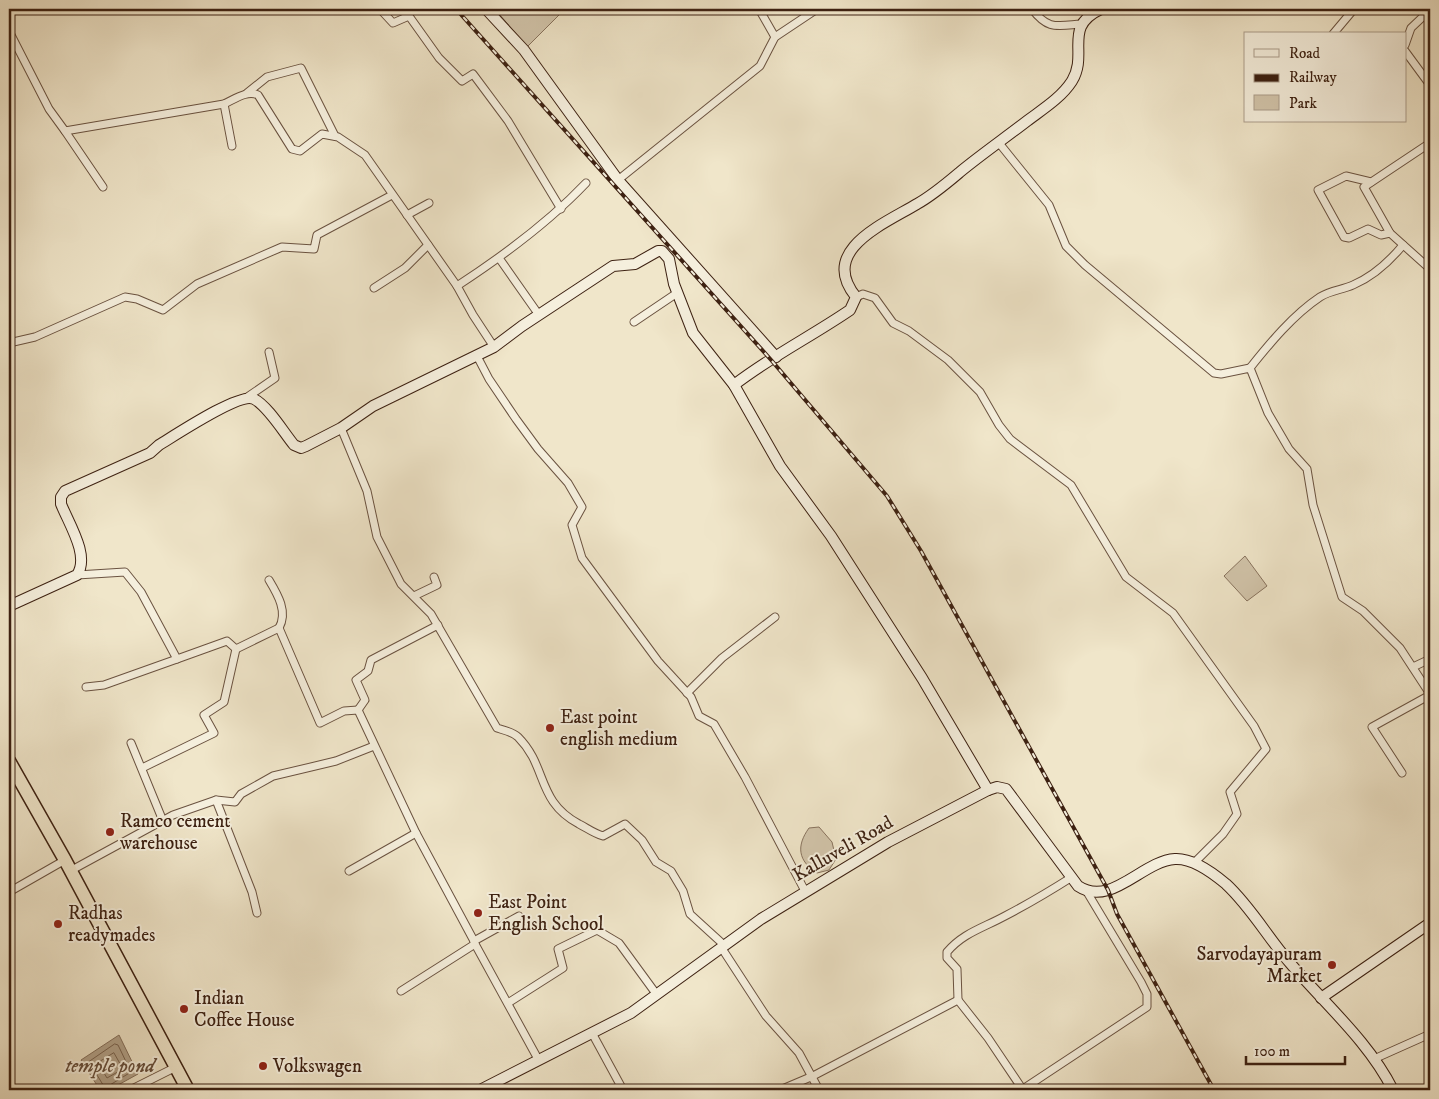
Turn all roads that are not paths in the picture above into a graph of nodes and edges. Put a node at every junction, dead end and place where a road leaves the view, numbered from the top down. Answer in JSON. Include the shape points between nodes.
{"nodes":[{"id":1,"x":380,"y":9,"type":"edge"},
{"id":2,"x":486,"y":9,"type":"edge"},
{"id":3,"x":758,"y":9,"type":"edge"},
{"id":4,"x":817,"y":9,"type":"edge"},
{"id":5,"x":1032,"y":9,"type":"edge"},
{"id":6,"x":1101,"y":9,"type":"edge"},
{"id":7,"x":1354,"y":9,"type":"edge"},
{"id":8,"x":1430,"y":10,"type":"edge"},
{"id":9,"x":1081,"y":24,"type":"junction"},
{"id":10,"x":9,"y":32,"type":"edge"},
{"id":11,"x":1335,"y":32,"type":"edge"},
{"id":12,"x":775,"y":37,"type":"junction"},
{"id":13,"x":1406,"y":43,"type":"edge"},
{"id":14,"x":1406,"y":52,"type":"edge"},
{"id":15,"x":1430,"y":85,"type":"edge"},
{"id":16,"x":247,"y":93,"type":"junction"},
{"id":17,"x":224,"y":104,"type":"junction"},
{"id":18,"x":66,"y":131,"type":"junction"},
{"id":19,"x":335,"y":136,"type":"junction"},
{"id":20,"x":999,"y":143,"type":"junction"},
{"id":21,"x":1430,"y":143,"type":"edge"},
{"id":22,"x":232,"y":146,"type":"dead end"},
{"id":23,"x":618,"y":180,"type":"junction"},
{"id":24,"x":1371,"y":182,"type":"junction"},
{"id":25,"x":586,"y":183,"type":"dead end"},
{"id":26,"x":103,"y":187,"type":"dead end"},
{"id":27,"x":392,"y":195,"type":"junction"},
{"id":28,"x":429,"y":203,"type":"dead end"},
{"id":29,"x":561,"y":210,"type":"junction"},
{"id":30,"x":407,"y":215,"type":"junction"},
{"id":31,"x":1390,"y":233,"type":"junction"},
{"id":32,"x":1403,"y":244,"type":"junction"},
{"id":33,"x":428,"y":245,"type":"junction"},
{"id":34,"x":499,"y":258,"type":"junction"},
{"id":35,"x":1430,"y":269,"type":"edge"},
{"id":36,"x":457,"y":286,"type":"junction"},
{"id":37,"x":374,"y":288,"type":"dead end"},
{"id":38,"x":677,"y":293,"type":"junction"},
{"id":39,"x":856,"y":297,"type":"junction"},
{"id":40,"x":538,"y":315,"type":"junction"},
{"id":41,"x":634,"y":322,"type":"dead end"},
{"id":42,"x":9,"y":343,"type":"edge"},
{"id":43,"x":494,"y":347,"type":"junction"},
{"id":44,"x":269,"y":352,"type":"dead end"},
{"id":45,"x":477,"y":356,"type":"junction"},
{"id":46,"x":776,"y":357,"type":"junction"},
{"id":47,"x":1250,"y":368,"type":"junction"},
{"id":48,"x":734,"y":385,"type":"junction"},
{"id":49,"x":246,"y":398,"type":"junction"},
{"id":50,"x":341,"y":428,"type":"junction"},
{"id":51,"x":81,"y":572,"type":"junction"},
{"id":52,"x":434,"y":577,"type":"dead end"},
{"id":53,"x":269,"y":580,"type":"dead end"},
{"id":54,"x":414,"y":596,"type":"junction"},
{"id":55,"x":9,"y":606,"type":"edge"},
{"id":56,"x":775,"y":617,"type":"dead end"},
{"id":57,"x":438,"y":625,"type":"junction"},
{"id":58,"x":279,"y":628,"type":"junction"},
{"id":59,"x":236,"y":649,"type":"junction"},
{"id":60,"x":176,"y":659,"type":"junction"},
{"id":61,"x":1430,"y":659,"type":"edge"},
{"id":62,"x":1413,"y":667,"type":"junction"},
{"id":63,"x":86,"y":687,"type":"dead end"},
{"id":64,"x":688,"y":692,"type":"junction"},
{"id":65,"x":1430,"y":695,"type":"edge"},
{"id":66,"x":358,"y":710,"type":"junction"},
{"id":67,"x":131,"y":743,"type":"dead end"},
{"id":68,"x":374,"y":746,"type":"junction"},
{"id":69,"x":9,"y":761,"type":"edge"},
{"id":70,"x":142,"y":768,"type":"junction"},
{"id":71,"x":1402,"y":773,"type":"dead end"},
{"id":72,"x":988,"y":790,"type":"junction"},
{"id":73,"x":216,"y":800,"type":"junction"},
{"id":74,"x":163,"y":821,"type":"junction"},
{"id":75,"x":416,"y":833,"type":"junction"},
{"id":76,"x":1194,"y":863,"type":"junction"},
{"id":77,"x":68,"y":866,"type":"junction"},
{"id":78,"x":349,"y":871,"type":"dead end"},
{"id":79,"x":1072,"y":877,"type":"junction"},
{"id":80,"x":805,"y":891,"type":"junction"},
{"id":81,"x":9,"y":892,"type":"edge"},
{"id":82,"x":1087,"y":892,"type":"junction"},
{"id":83,"x":257,"y":913,"type":"dead end"},
{"id":84,"x":519,"y":916,"type":"dead end"},
{"id":85,"x":1429,"y":928,"type":"edge"},
{"id":86,"x":474,"y":943,"type":"junction"},
{"id":87,"x":723,"y":946,"type":"junction"},
{"id":88,"x":401,"y":991,"type":"dead end"},
{"id":89,"x":657,"y":995,"type":"junction"},
{"id":90,"x":1321,"y":998,"type":"junction"},
{"id":91,"x":958,"y":1000,"type":"junction"},
{"id":92,"x":508,"y":1003,"type":"junction"},
{"id":93,"x":592,"y":1033,"type":"junction"},
{"id":94,"x":1430,"y":1034,"type":"edge"},
{"id":95,"x":538,"y":1059,"type":"junction"},
{"id":96,"x":1374,"y":1059,"type":"junction"},
{"id":97,"x":176,"y":1067,"type":"junction"},
{"id":98,"x":813,"y":1076,"type":"junction"},
{"id":99,"x":1023,"y":1089,"type":"edge"},
{"id":100,"x":130,"y":1090,"type":"edge"},
{"id":101,"x":188,"y":1090,"type":"edge"},
{"id":102,"x":480,"y":1090,"type":"edge"},
{"id":103,"x":624,"y":1090,"type":"edge"},
{"id":104,"x":780,"y":1090,"type":"edge"},
{"id":105,"x":819,"y":1090,"type":"edge"},
{"id":106,"x":1393,"y":1090,"type":"edge"}],
"edges":[{"from":1,"to":29,"type":"street","via":[[393,23],[409,16],[439,58],[462,81],[473,74],[508,122]]},
{"from":2,"to":23,"type":"street","via":[[524,50]]},
{"from":3,"to":12,"type":"street"},
{"from":4,"to":12,"type":"street"},
{"from":5,"to":9,"type":"street","via":[[1042,22],[1053,26]]},
{"from":6,"to":9,"type":"street","via":[[1088,14]]},
{"from":7,"to":11,"type":"street"},
{"from":8,"to":13,"type":"street","via":[[1411,28]]},
{"from":9,"to":20,"type":"street","via":[[1078,64],[1071,83],[1052,104]]},
{"from":10,"to":18,"type":"street","via":[[49,109]]},
{"from":12,"to":23,"type":"street","via":[[760,66]]},
{"from":14,"to":15,"type":"street"},
{"from":16,"to":17,"type":"street"},
{"from":16,"to":19,"type":"street","via":[[258,95],[296,151],[322,134]]},
{"from":16,"to":19,"type":"street","via":[[267,77],[301,68]]},
{"from":17,"to":18,"type":"street"},
{"from":17,"to":22,"type":"street"},
{"from":18,"to":26,"type":"street"},
{"from":19,"to":27,"type":"street","via":[[365,155]]},
{"from":20,"to":39,"type":"street","via":[[924,200],[857,242],[847,256],[844,274]]},
{"from":20,"to":47,"type":"street","via":[[1049,205],[1066,246],[1085,265],[1214,373]]},
{"from":21,"to":24,"type":"street"},
{"from":23,"to":46,"type":"street"},
{"from":24,"to":31,"type":"street","via":[[1364,187]]},
{"from":24,"to":31,"type":"street","via":[[1346,176],[1318,190],[1344,236],[1349,238],[1368,229],[1381,235]]},
{"from":25,"to":29,"type":"street"},
{"from":27,"to":30,"type":"street"},
{"from":27,"to":42,"type":"street","via":[[317,235],[314,250],[282,247],[197,284],[163,310],[125,297],[35,338]]},
{"from":28,"to":30,"type":"street"},
{"from":29,"to":34,"type":"street"},
{"from":30,"to":33,"type":"street"},
{"from":31,"to":32,"type":"street"},
{"from":32,"to":35,"type":"street"},
{"from":32,"to":47,"type":"street","via":[[1380,269],[1351,286],[1332,290],[1305,309]]},
{"from":33,"to":36,"type":"street"},
{"from":33,"to":37,"type":"street","via":[[405,268]]},
{"from":34,"to":36,"type":"street"},
{"from":34,"to":40,"type":"street"},
{"from":36,"to":43,"type":"street"},
{"from":38,"to":40,"type":"street","via":[[669,259],[666,253],[658,251],[636,264],[612,266]]},
{"from":38,"to":41,"type":"street"},
{"from":38,"to":48,"type":"street","via":[[693,333]]},
{"from":39,"to":46,"type":"street","via":[[850,310]]},
{"from":39,"to":76,"type":"street","via":[[863,294],[876,298],[893,322],[948,360],[980,392],[1010,439],[1071,485],[1126,577],[1173,613],[1254,726],[1266,749],[1230,792],[1237,814],[1233,823]]},
{"from":40,"to":43,"type":"street"},
{"from":43,"to":45,"type":"street"},
{"from":44,"to":49,"type":"street","via":[[275,378]]},
{"from":45,"to":50,"type":"street","via":[[373,406]]},
{"from":45,"to":64,"type":"street","via":[[516,419],[568,484],[582,507],[572,525],[582,558],[658,662]]},
{"from":46,"to":48,"type":"street"},
{"from":47,"to":62,"type":"street","via":[[1268,413],[1289,448],[1307,469],[1313,505],[1342,597],[1380,627]]},
{"from":48,"to":72,"type":"street","via":[[780,466],[839,548],[922,678]]},
{"from":49,"to":50,"type":"street","via":[[261,404],[294,445],[301,448]]},
{"from":49,"to":51,"type":"street","via":[[223,408],[137,460],[65,491],[61,504],[82,555]]},
{"from":50,"to":54,"type":"street","via":[[367,491],[377,537],[401,584]]},
{"from":51,"to":55,"type":"street"},
{"from":51,"to":60,"type":"street","via":[[125,572],[141,592]]},
{"from":52,"to":54,"type":"street","via":[[437,585]]},
{"from":53,"to":58,"type":"street","via":[[281,600],[283,621]]},
{"from":54,"to":57,"type":"street"},
{"from":56,"to":64,"type":"street","via":[[722,658]]},
{"from":57,"to":66,"type":"street","via":[[371,660],[368,671],[356,680],[365,700]]},
{"from":57,"to":87,"type":"street","via":[[497,728],[517,736],[534,759],[550,799],[559,811],[603,836],[625,824],[642,840],[656,862],[671,871],[683,891],[690,914]]},
{"from":58,"to":59,"type":"street"},
{"from":58,"to":66,"type":"street","via":[[320,723],[344,711]]},
{"from":59,"to":60,"type":"street","via":[[227,641]]},
{"from":59,"to":70,"type":"street","via":[[224,702],[204,715],[214,733]]},
{"from":60,"to":63,"type":"street","via":[[104,685]]},
{"from":61,"to":62,"type":"street"},
{"from":62,"to":65,"type":"street"},
{"from":64,"to":80,"type":"street","via":[[699,716],[714,724],[721,735]]},
{"from":65,"to":71,"type":"street","via":[[1372,727]]},
{"from":66,"to":68,"type":"street"},
{"from":67,"to":70,"type":"street"},
{"from":68,"to":73,"type":"street","via":[[336,761],[273,776],[241,794],[235,802]]},
{"from":68,"to":75,"type":"street"},
{"from":69,"to":77,"type":"highway"},
{"from":70,"to":74,"type":"street"},
{"from":72,"to":79,"type":"street","via":[[1006,789]]},
{"from":72,"to":80,"type":"street","name":"Kalluveli Road","via":[[888,842]]},
{"from":73,"to":74,"type":"street"},
{"from":73,"to":83,"type":"street"},
{"from":74,"to":77,"type":"street"},
{"from":75,"to":78,"type":"street"},
{"from":75,"to":86,"type":"street"},
{"from":76,"to":82,"type":"street","via":[[1176,859],[1157,864],[1108,890]]},
{"from":76,"to":90,"type":"street","via":[[1226,884]]},
{"from":77,"to":81,"type":"street"},
{"from":77,"to":97,"type":"highway"},
{"from":79,"to":82,"type":"street"},
{"from":79,"to":91,"type":"street","via":[[1021,908],[957,940],[947,952],[947,958],[957,969]]},
{"from":80,"to":87,"type":"street","name":"Kalluveli Road"},
{"from":82,"to":99,"type":"street","via":[[1142,982],[1147,994],[1147,1007]]},
{"from":84,"to":86,"type":"street"},
{"from":85,"to":90,"type":"street"},
{"from":86,"to":88,"type":"street"},
{"from":86,"to":92,"type":"street"},
{"from":87,"to":89,"type":"street","name":"Kalluveli Road"},
{"from":87,"to":98,"type":"street","via":[[766,1016],[788,1039]]},
{"from":89,"to":92,"type":"street","via":[[619,943],[597,930],[558,949],[563,968]]},
{"from":89,"to":93,"type":"street","name":"Kalluveli Road"},
{"from":90,"to":96,"type":"street"},
{"from":91,"to":98,"type":"street"},
{"from":91,"to":99,"type":"street"},
{"from":92,"to":95,"type":"street"},
{"from":93,"to":95,"type":"street","name":"Kalluveli Road"},
{"from":93,"to":103,"type":"street"},
{"from":94,"to":96,"type":"street"},
{"from":95,"to":102,"type":"street","name":"Kalluveli Road"},
{"from":96,"to":106,"type":"street"},
{"from":97,"to":100,"type":"street"},
{"from":97,"to":101,"type":"highway"},
{"from":98,"to":104,"type":"street"},
{"from":98,"to":105,"type":"street"}]}
